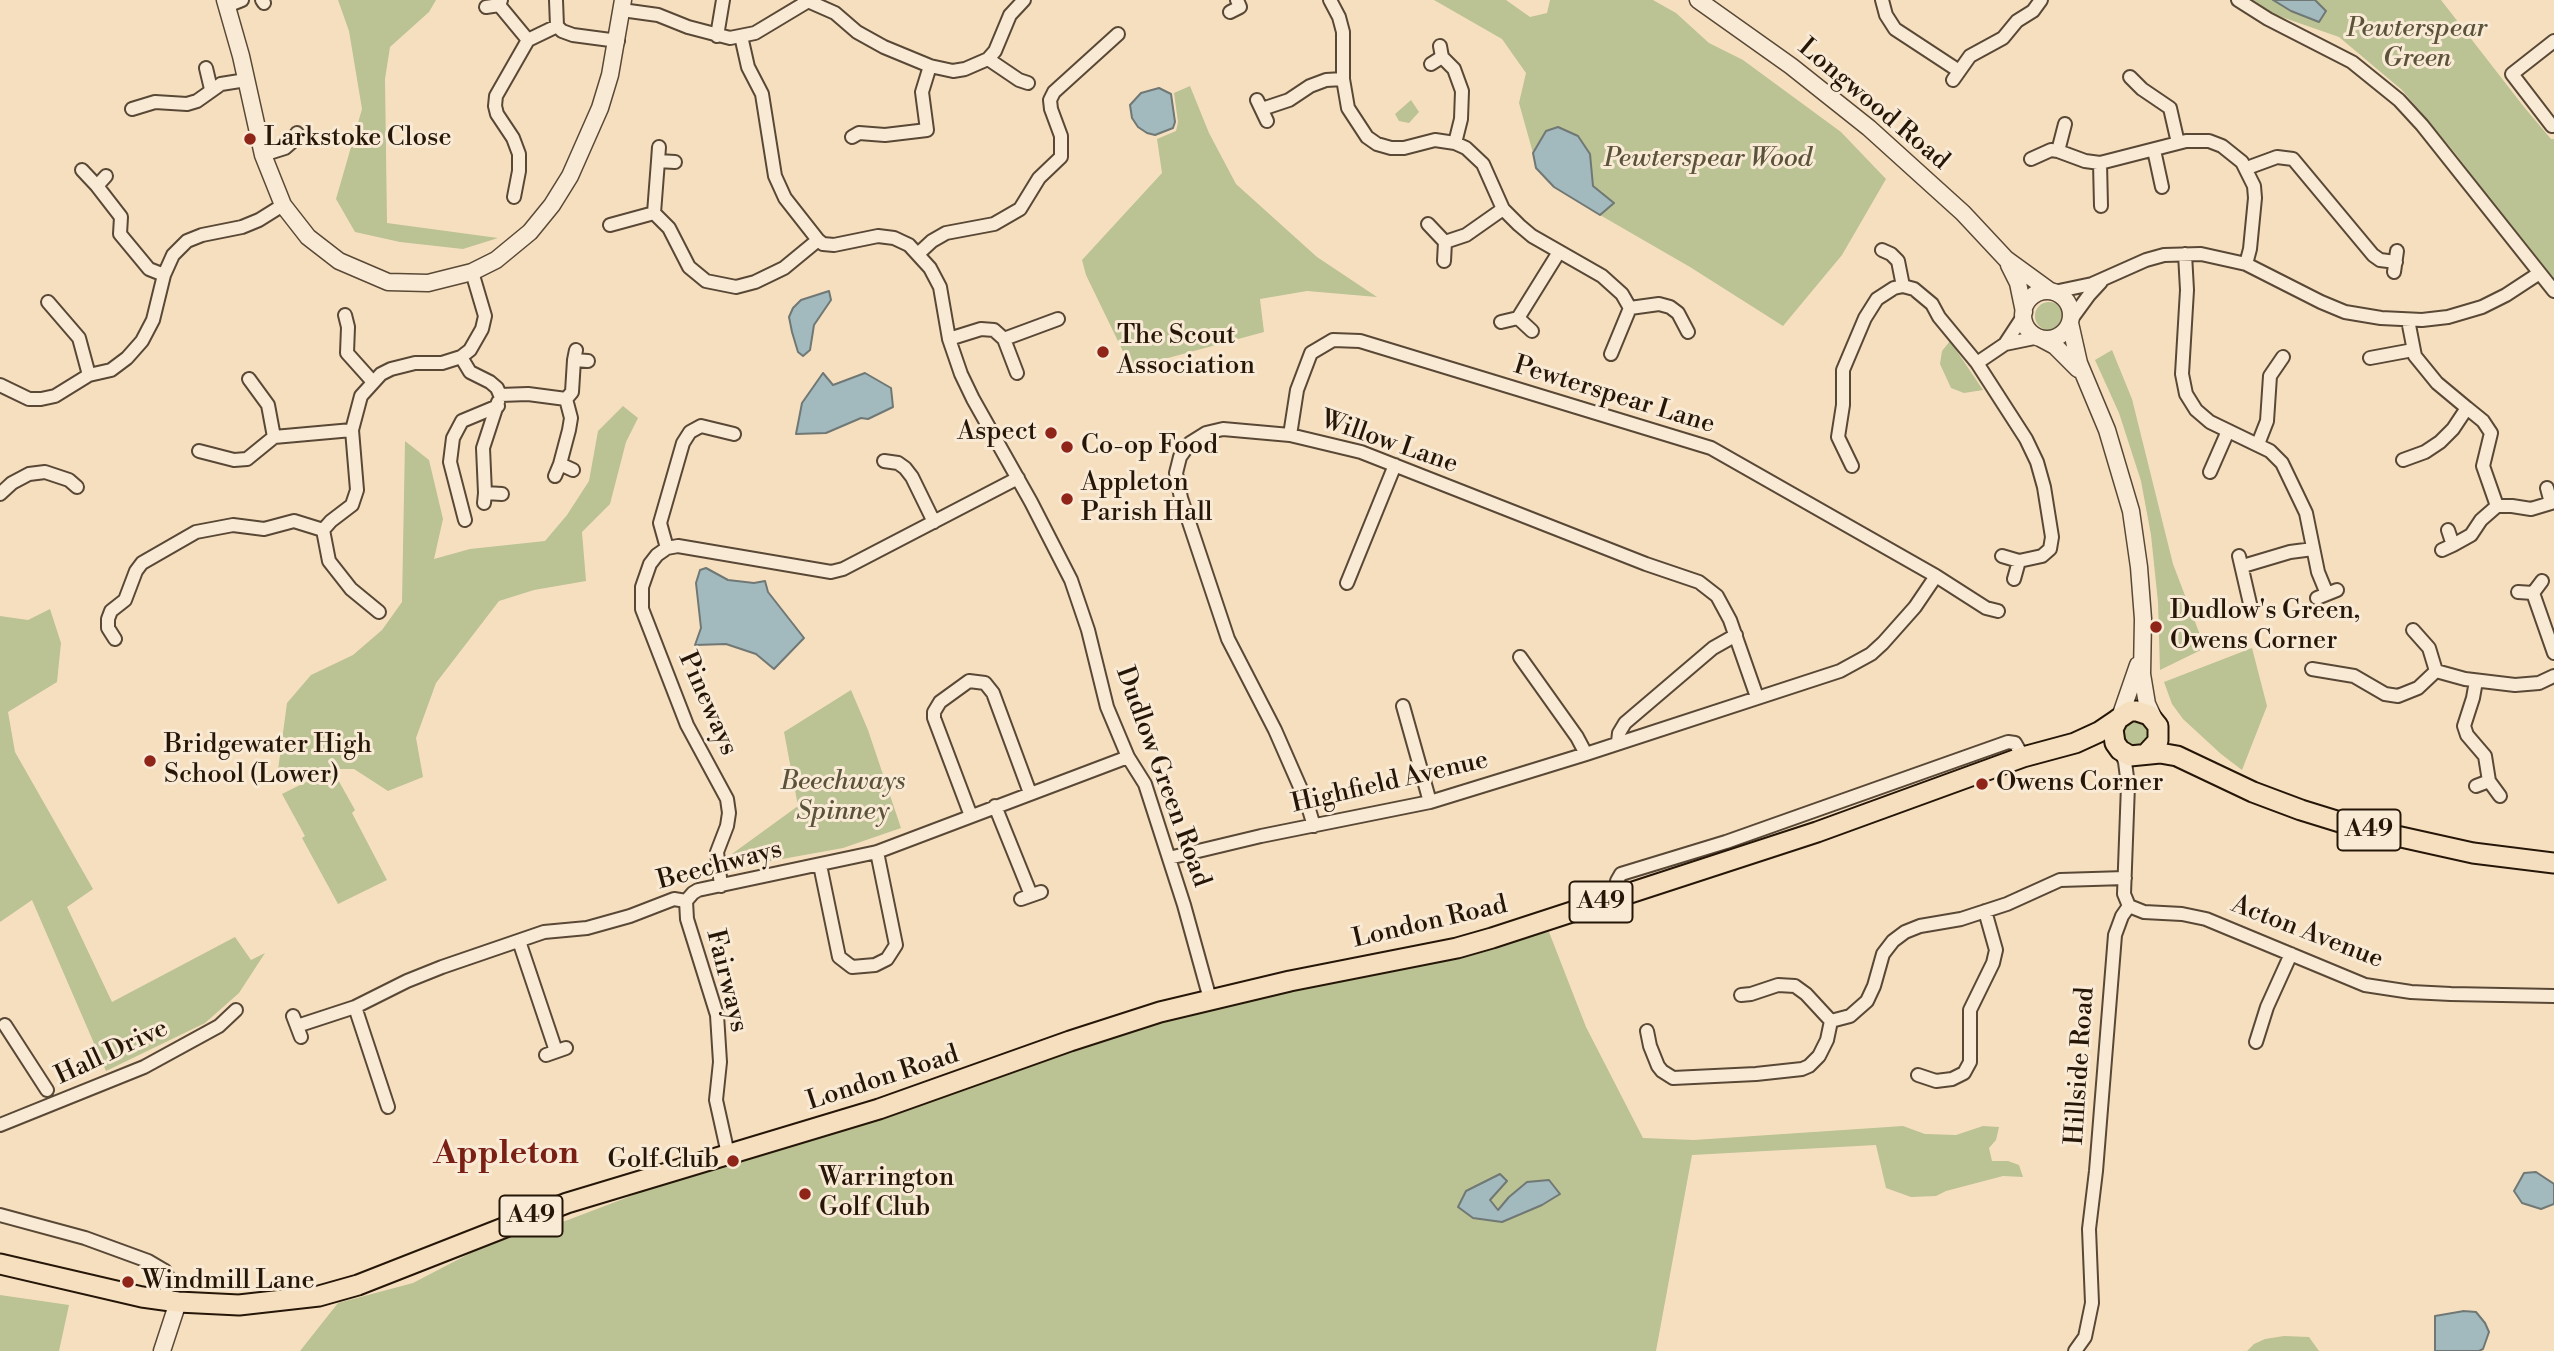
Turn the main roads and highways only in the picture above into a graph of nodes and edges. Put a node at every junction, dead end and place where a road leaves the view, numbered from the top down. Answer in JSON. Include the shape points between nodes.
{"nodes":[{"id":1,"x":2119,"y":718,"type":"junction"},
{"id":2,"x":2155,"y":721,"type":"junction"},
{"id":3,"x":2075,"y":743,"type":"junction"},
{"id":4,"x":2119,"y":750,"type":"junction"},
{"id":5,"x":2145,"y":755,"type":"junction"},
{"id":6,"x":2194,"y":763,"type":"junction"},
{"id":7,"x":2554,"y":863,"type":"edge"},
{"id":8,"x":0,"y":1264,"type":"edge"}],
"edges":[{"from":1,"to":2,"type":"highway","via":[[2137,711]]},
{"from":1,"to":3,"type":"highway","name":"London Road","number":"A49"},
{"from":1,"to":4,"type":"highway","via":[[2113,736]]},
{"from":2,"to":5,"type":"highway","via":[[2158,741]]},
{"from":2,"to":6,"type":"highway","number":"A49"},
{"from":3,"to":4,"type":"highway","name":"London Road","number":"A49","via":[[2101,743]]},
{"from":3,"to":8,"type":"highway","name":"London Road","number":"A49","via":[[1457,948],[1210,999],[1093,1034],[879,1110],[555,1207],[338,1291],[299,1300],[205,1305],[172,1302]]},
{"from":4,"to":5,"type":"highway","number":"A49","via":[[2130,756]]},
{"from":5,"to":6,"type":"highway","number":"A49","via":[[2169,754]]},
{"from":6,"to":7,"type":"highway","number":"A49","via":[[2265,796],[2356,827],[2473,853]]}]}
